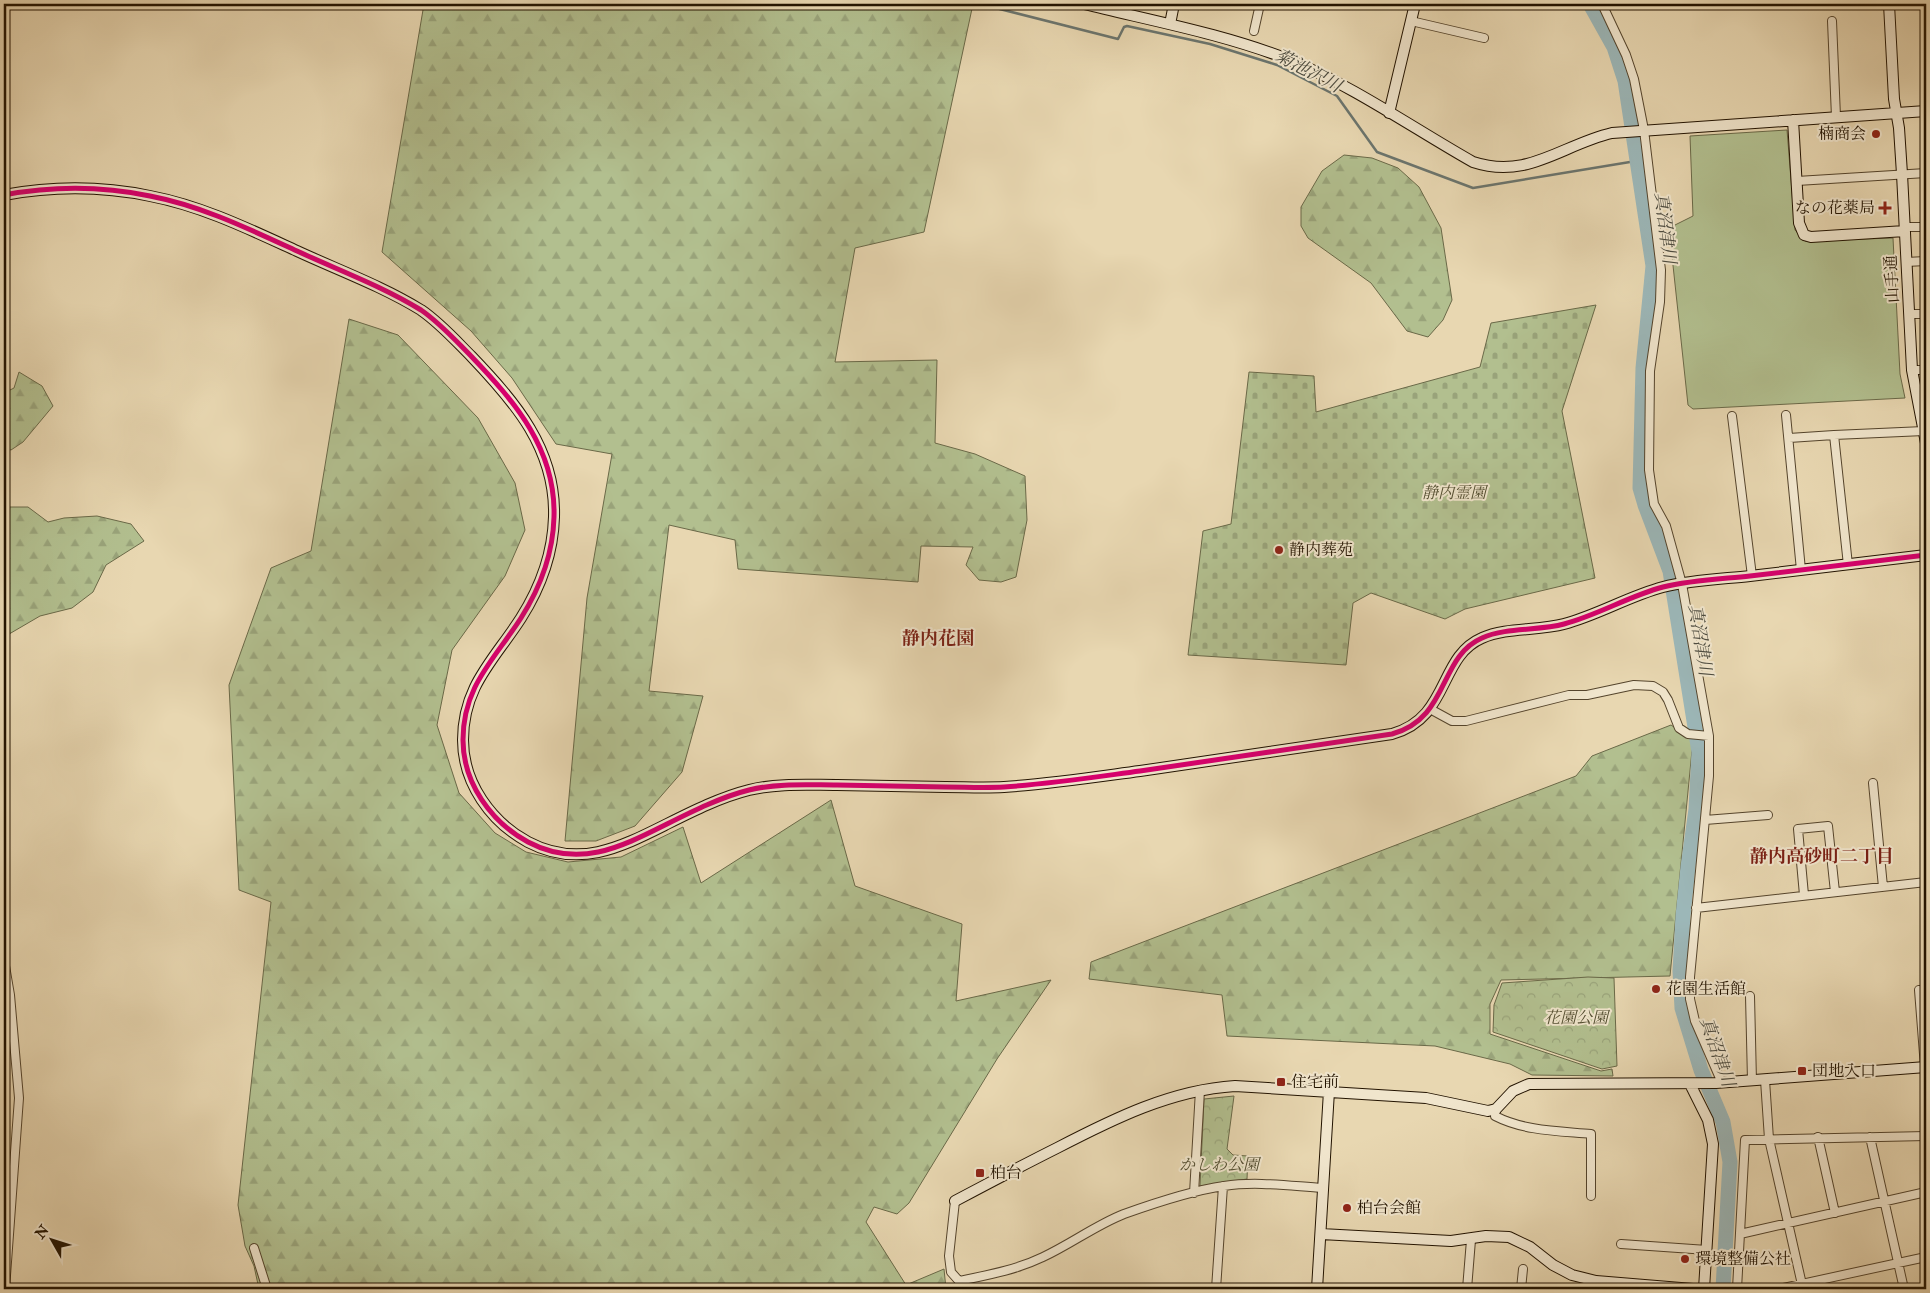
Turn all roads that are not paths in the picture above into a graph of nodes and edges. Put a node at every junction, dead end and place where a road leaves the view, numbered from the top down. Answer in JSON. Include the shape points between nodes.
{"nodes":[{"id":1,"x":1084,"y":4,"type":"edge"},
{"id":2,"x":1174,"y":4,"type":"edge"},
{"id":3,"x":1260,"y":4,"type":"edge"},
{"id":4,"x":1415,"y":4,"type":"edge"},
{"id":5,"x":1602,"y":4,"type":"edge"},
{"id":6,"x":1889,"y":4,"type":"edge"},
{"id":7,"x":1102,"y":6,"type":"edge"},
{"id":8,"x":1411,"y":21,"type":"junction"},
{"id":9,"x":1832,"y":21,"type":"dead end"},
{"id":10,"x":1170,"y":24,"type":"junction"},
{"id":11,"x":1254,"y":32,"type":"dead end"},
{"id":12,"x":1484,"y":38,"type":"dead end"},
{"id":13,"x":1926,"y":111,"type":"edge"},
{"id":14,"x":1389,"y":113,"type":"junction"},
{"id":15,"x":1897,"y":113,"type":"junction"},
{"id":16,"x":1836,"y":117,"type":"junction"},
{"id":17,"x":1793,"y":120,"type":"junction"},
{"id":18,"x":1642,"y":130,"type":"junction"},
{"id":19,"x":1902,"y":174,"type":"junction"},
{"id":20,"x":1926,"y":174,"type":"edge"},
{"id":21,"x":1797,"y":181,"type":"junction"},
{"id":22,"x":4,"y":195,"type":"edge"},
{"id":23,"x":1926,"y":226,"type":"edge"},
{"id":24,"x":1904,"y":229,"type":"junction"},
{"id":25,"x":1926,"y":261,"type":"edge"},
{"id":26,"x":1906,"y":262,"type":"junction"},
{"id":27,"x":1909,"y":314,"type":"junction"},
{"id":28,"x":1926,"y":314,"type":"edge"},
{"id":29,"x":1912,"y":370,"type":"junction"},
{"id":30,"x":1926,"y":370,"type":"edge"},
{"id":31,"x":1786,"y":415,"type":"dead end"},
{"id":32,"x":1732,"y":416,"type":"dead end"},
{"id":33,"x":1924,"y":431,"type":"junction"},
{"id":34,"x":1834,"y":434,"type":"junction"},
{"id":35,"x":1789,"y":438,"type":"junction"},
{"id":36,"x":1926,"y":443,"type":"edge"},
{"id":37,"x":1926,"y":555,"type":"edge"},
{"id":38,"x":1848,"y":565,"type":"junction"},
{"id":39,"x":1801,"y":570,"type":"junction"},
{"id":40,"x":1752,"y":576,"type":"junction"},
{"id":41,"x":1680,"y":584,"type":"junction"},
{"id":42,"x":1430,"y":709,"type":"junction"},
{"id":43,"x":1706,"y":736,"type":"junction"},
{"id":44,"x":1873,"y":783,"type":"dead end"},
{"id":45,"x":1926,"y":795,"type":"edge"},
{"id":46,"x":1926,"y":802,"type":"edge"},
{"id":47,"x":1768,"y":815,"type":"dead end"},
{"id":48,"x":1705,"y":820,"type":"junction"},
{"id":49,"x":1926,"y":882,"type":"edge"},
{"id":50,"x":1883,"y":887,"type":"junction"},
{"id":51,"x":1835,"y":892,"type":"junction"},
{"id":52,"x":1804,"y":895,"type":"junction"},
{"id":53,"x":1696,"y":908,"type":"junction"},
{"id":54,"x":4,"y":960,"type":"edge"},
{"id":55,"x":1919,"y":990,"type":"dead end"},
{"id":56,"x":1750,"y":996,"type":"dead end"},
{"id":57,"x":1926,"y":1067,"type":"edge"},
{"id":58,"x":1764,"y":1080,"type":"junction"},
{"id":59,"x":1752,"y":1081,"type":"junction"},
{"id":60,"x":1719,"y":1083,"type":"junction"},
{"id":61,"x":1694,"y":1084,"type":"junction"},
{"id":62,"x":1200,"y":1090,"type":"junction"},
{"id":63,"x":1329,"y":1091,"type":"junction"},
{"id":64,"x":1496,"y":1109,"type":"junction"},
{"id":65,"x":1926,"y":1136,"type":"edge"},
{"id":66,"x":1870,"y":1137,"type":"junction"},
{"id":67,"x":1818,"y":1138,"type":"junction"},
{"id":68,"x":1770,"y":1139,"type":"junction"},
{"id":69,"x":1223,"y":1186,"type":"junction"},
{"id":70,"x":1323,"y":1188,"type":"junction"},
{"id":71,"x":1926,"y":1192,"type":"edge"},
{"id":72,"x":1194,"y":1193,"type":"junction"},
{"id":73,"x":1591,"y":1196,"type":"dead end"},
{"id":74,"x":955,"y":1200,"type":"joint"},
{"id":75,"x":1884,"y":1201,"type":"junction"},
{"id":76,"x":1835,"y":1213,"type":"junction"},
{"id":77,"x":1788,"y":1223,"type":"junction"},
{"id":78,"x":1321,"y":1234,"type":"junction"},
{"id":79,"x":1740,"y":1234,"type":"junction"},
{"id":80,"x":1471,"y":1240,"type":"junction"},
{"id":81,"x":1621,"y":1244,"type":"dead end"},
{"id":82,"x":254,"y":1248,"type":"dead end"},
{"id":83,"x":1707,"y":1250,"type":"junction"},
{"id":84,"x":1926,"y":1257,"type":"edge"},
{"id":85,"x":1898,"y":1263,"type":"junction"},
{"id":86,"x":1523,"y":1269,"type":"dead end"},
{"id":87,"x":1802,"y":1287,"type":"edge"},
{"id":88,"x":5,"y":1289,"type":"edge"},
{"id":89,"x":267,"y":1289,"type":"edge"},
{"id":90,"x":1216,"y":1289,"type":"edge"},
{"id":91,"x":1317,"y":1289,"type":"edge"},
{"id":92,"x":1467,"y":1289,"type":"edge"},
{"id":93,"x":1521,"y":1289,"type":"edge"},
{"id":94,"x":1693,"y":1289,"type":"edge"},
{"id":95,"x":1704,"y":1289,"type":"edge"},
{"id":96,"x":1737,"y":1289,"type":"edge"},
{"id":97,"x":1778,"y":1289,"type":"edge"},
{"id":98,"x":1904,"y":1289,"type":"edge"}],
"edges":[{"from":1,"to":7,"type":"street"},
{"from":2,"to":10,"type":"street"},
{"from":3,"to":11,"type":"street"},
{"from":4,"to":8,"type":"street"},
{"from":5,"to":18,"type":"street","via":[[1634,79]]},
{"from":6,"to":15,"type":"street","name":"山手通"},
{"from":7,"to":10,"type":"street"},
{"from":8,"to":12,"type":"street"},
{"from":8,"to":14,"type":"street"},
{"from":9,"to":16,"type":"street"},
{"from":10,"to":14,"type":"street","via":[[1289,60],[1317,72]]},
{"from":13,"to":15,"type":"street"},
{"from":14,"to":18,"type":"street","via":[[1473,162],[1501,168],[1532,163],[1592,137]]},
{"from":15,"to":16,"type":"street"},
{"from":15,"to":19,"type":"street","name":"山手通"},
{"from":16,"to":17,"type":"street"},
{"from":17,"to":18,"type":"street"},
{"from":17,"to":21,"type":"street"},
{"from":18,"to":41,"type":"street","via":[[1661,270],[1650,371],[1649,470],[1654,504],[1666,526]]},
{"from":19,"to":20,"type":"street"},
{"from":19,"to":21,"type":"street"},
{"from":19,"to":24,"type":"street","name":"山手通"},
{"from":21,"to":24,"type":"street","via":[[1799,223],[1804,235]]},
{"from":22,"to":42,"type":"street","via":[[73,188],[117,191],[170,200],[226,219],[418,309],[443,328],[506,393],[543,452],[553,496],[552,532],[546,566],[532,601],[479,676],[470,696],[465,714],[463,748],[467,767],[482,802],[494,817],[538,846],[570,854],[610,850],[730,796],[774,785],[999,788],[1070,780],[1392,734],[1410,728]]},
{"from":23,"to":24,"type":"street"},
{"from":24,"to":26,"type":"street","name":"山手通"},
{"from":25,"to":26,"type":"street"},
{"from":26,"to":27,"type":"street","name":"山手通"},
{"from":27,"to":28,"type":"street"},
{"from":27,"to":29,"type":"street","name":"山手通"},
{"from":29,"to":30,"type":"street"},
{"from":29,"to":33,"type":"street","name":"山手通"},
{"from":31,"to":35,"type":"street"},
{"from":32,"to":40,"type":"street"},
{"from":33,"to":34,"type":"street"},
{"from":33,"to":36,"type":"street","name":"山手通"},
{"from":34,"to":35,"type":"street"},
{"from":34,"to":38,"type":"street"},
{"from":35,"to":39,"type":"street"},
{"from":37,"to":38,"type":"street"},
{"from":38,"to":39,"type":"street"},
{"from":39,"to":40,"type":"street"},
{"from":40,"to":41,"type":"street"},
{"from":41,"to":42,"type":"street","via":[[1664,587],[1581,620],[1482,638],[1457,660]]},
{"from":41,"to":43,"type":"street"},
{"from":42,"to":43,"type":"street","via":[[1452,722],[1569,695],[1653,686],[1668,700],[1679,728],[1688,734]]},
{"from":43,"to":48,"type":"street","via":[[1709,776]]},
{"from":44,"to":50,"type":"street"},
{"from":45,"to":46,"type":"street"},
{"from":47,"to":48,"type":"street"},
{"from":48,"to":53,"type":"street"},
{"from":49,"to":50,"type":"street"},
{"from":50,"to":51,"type":"street"},
{"from":51,"to":52,"type":"street"},
{"from":51,"to":52,"type":"street","via":[[1828,826],[1798,829]]},
{"from":52,"to":53,"type":"street"},
{"from":53,"to":60,"type":"street","via":[[1690,999]]},
{"from":54,"to":88,"type":"street","via":[[19,1098]]},
{"from":55,"to":57,"type":"street"},
{"from":56,"to":59,"type":"street"},
{"from":57,"to":58,"type":"street"},
{"from":58,"to":59,"type":"street"},
{"from":58,"to":68,"type":"street"},
{"from":59,"to":60,"type":"street"},
{"from":60,"to":61,"type":"street"},
{"from":61,"to":64,"type":"street","via":[[1529,1084],[1513,1090]]},
{"from":61,"to":83,"type":"street","via":[[1712,1138]]},
{"from":62,"to":63,"type":"street","via":[[1235,1086]]},
{"from":62,"to":72,"type":"street"},
{"from":62,"to":74,"type":"street","via":[[1115,1118]]},
{"from":63,"to":64,"type":"street","via":[[1426,1098],[1488,1111]]},
{"from":63,"to":70,"type":"street"},
{"from":64,"to":73,"type":"street","via":[[1495,1116],[1509,1123],[1591,1134]]},
{"from":65,"to":66,"type":"street"},
{"from":66,"to":67,"type":"street"},
{"from":66,"to":75,"type":"street"},
{"from":67,"to":68,"type":"street"},
{"from":67,"to":76,"type":"street"},
{"from":68,"to":77,"type":"street"},
{"from":68,"to":79,"type":"street","via":[[1745,1140]]},
{"from":69,"to":70,"type":"street","via":[[1254,1184]]},
{"from":69,"to":72,"type":"street"},
{"from":69,"to":90,"type":"street"},
{"from":70,"to":78,"type":"street"},
{"from":71,"to":75,"type":"street"},
{"from":72,"to":74,"type":"street","via":[[1123,1214],[1043,1257],[1001,1273],[959,1281],[951,1272],[949,1256]]},
{"from":75,"to":76,"type":"street"},
{"from":75,"to":85,"type":"street"},
{"from":76,"to":77,"type":"street"},
{"from":77,"to":79,"type":"street"},
{"from":77,"to":87,"type":"street"},
{"from":78,"to":80,"type":"street"},
{"from":78,"to":91,"type":"street"},
{"from":79,"to":96,"type":"street"},
{"from":80,"to":92,"type":"street"},
{"from":80,"to":94,"type":"street","via":[[1486,1236],[1509,1237],[1530,1247],[1562,1271],[1584,1279]]},
{"from":81,"to":83,"type":"street"},
{"from":82,"to":89,"type":"street"},
{"from":83,"to":95,"type":"street"},
{"from":84,"to":85,"type":"street"},
{"from":85,"to":87,"type":"street"},
{"from":85,"to":98,"type":"street"},
{"from":86,"to":93,"type":"street"},
{"from":87,"to":97,"type":"street"}]}
